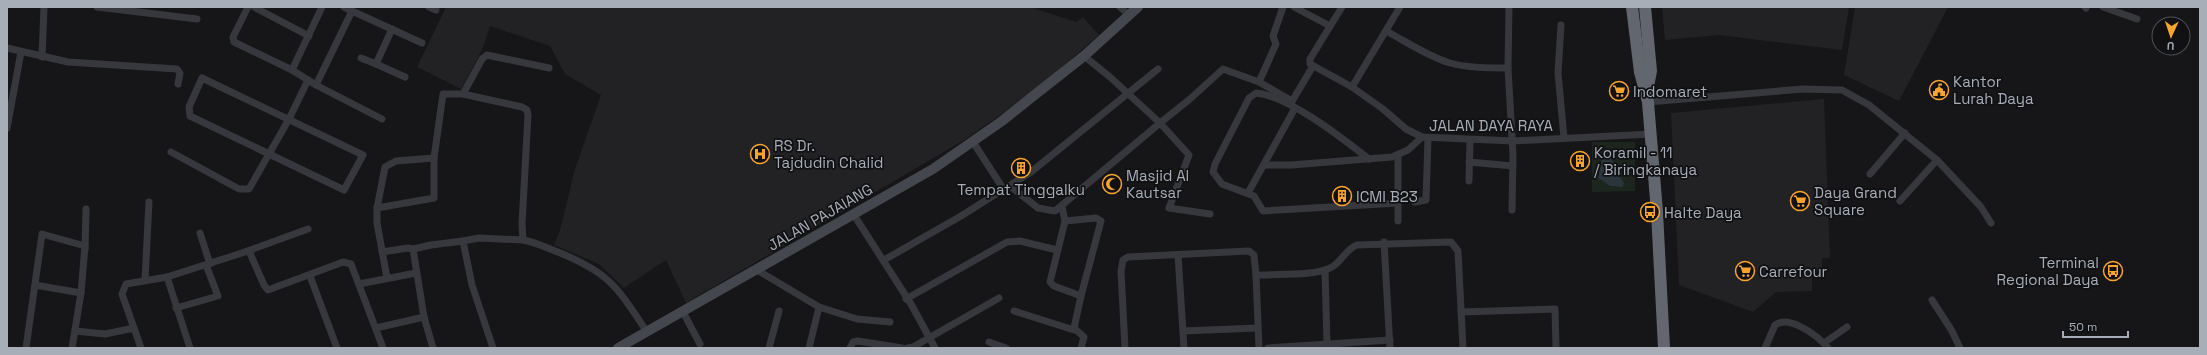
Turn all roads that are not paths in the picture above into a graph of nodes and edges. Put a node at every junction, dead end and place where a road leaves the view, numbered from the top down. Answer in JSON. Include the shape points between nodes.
{"nodes":[{"id":1,"x":44,"y":7,"type":"edge"},
{"id":2,"x":97,"y":7,"type":"edge"},
{"id":3,"x":248,"y":7,"type":"edge"},
{"id":4,"x":254,"y":7,"type":"edge"},
{"id":5,"x":322,"y":7,"type":"edge"},
{"id":6,"x":344,"y":7,"type":"edge"},
{"id":7,"x":1120,"y":7,"type":"edge"},
{"id":8,"x":1138,"y":7,"type":"edge"},
{"id":9,"x":1283,"y":7,"type":"edge"},
{"id":10,"x":1294,"y":7,"type":"edge"},
{"id":11,"x":1342,"y":7,"type":"edge"},
{"id":12,"x":1400,"y":7,"type":"edge"},
{"id":13,"x":1509,"y":7,"type":"edge"},
{"id":14,"x":1632,"y":7,"type":"edge"},
{"id":15,"x":1645,"y":7,"type":"edge"},
{"id":16,"x":2103,"y":7,"type":"edge"},
{"id":17,"x":352,"y":12,"type":"junction"},
{"id":18,"x":1129,"y":15,"type":"junction"},
{"id":19,"x":197,"y":19,"type":"dead end"},
{"id":20,"x":2138,"y":19,"type":"dead end"},
{"id":21,"x":1561,"y":25,"type":"dead end"},
{"id":22,"x":1330,"y":26,"type":"junction"},
{"id":23,"x":392,"y":29,"type":"junction"},
{"id":24,"x":1386,"y":31,"type":"junction"},
{"id":25,"x":309,"y":36,"type":"junction"},
{"id":26,"x":422,"y":43,"type":"dead end"},
{"id":27,"x":7,"y":48,"type":"edge"},
{"id":28,"x":21,"y":52,"type":"junction"},
{"id":29,"x":1084,"y":56,"type":"junction"},
{"id":30,"x":42,"y":57,"type":"junction"},
{"id":31,"x":361,"y":58,"type":"dead end"},
{"id":32,"x":1312,"y":63,"type":"junction"},
{"id":33,"x":376,"y":64,"type":"junction"},
{"id":34,"x":549,"y":68,"type":"dead end"},
{"id":35,"x":1508,"y":68,"type":"junction"},
{"id":36,"x":1158,"y":69,"type":"dead end"},
{"id":37,"x":292,"y":70,"type":"junction"},
{"id":38,"x":405,"y":77,"type":"dead end"},
{"id":39,"x":308,"y":80,"type":"junction"},
{"id":40,"x":1259,"y":82,"type":"junction"},
{"id":41,"x":178,"y":84,"type":"dead end"},
{"id":42,"x":316,"y":85,"type":"junction"},
{"id":43,"x":1352,"y":87,"type":"junction"},
{"id":44,"x":1126,"y":93,"type":"junction"},
{"id":45,"x":463,"y":94,"type":"junction"},
{"id":46,"x":1648,"y":98,"type":"junction"},
{"id":47,"x":1292,"y":105,"type":"junction"},
{"id":48,"x":290,"y":119,"type":"junction"},
{"id":49,"x":382,"y":119,"type":"dead end"},
{"id":50,"x":1160,"y":123,"type":"junction"},
{"id":51,"x":7,"y":128,"type":"edge"},
{"id":52,"x":1651,"y":134,"type":"junction"},
{"id":53,"x":1905,"y":134,"type":"junction"},
{"id":54,"x":1425,"y":137,"type":"junction"},
{"id":55,"x":1564,"y":138,"type":"junction"},
{"id":56,"x":1470,"y":140,"type":"junction"},
{"id":57,"x":1513,"y":141,"type":"junction"},
{"id":58,"x":973,"y":142,"type":"junction"},
{"id":59,"x":171,"y":152,"type":"dead end"},
{"id":60,"x":270,"y":154,"type":"junction"},
{"id":61,"x":1398,"y":154,"type":"junction"},
{"id":62,"x":434,"y":158,"type":"junction"},
{"id":63,"x":1369,"y":159,"type":"junction"},
{"id":64,"x":1937,"y":160,"type":"junction"},
{"id":65,"x":1469,"y":162,"type":"junction"},
{"id":66,"x":1264,"y":165,"type":"junction"},
{"id":67,"x":1513,"y":166,"type":"junction"},
{"id":68,"x":1870,"y":174,"type":"dead end"},
{"id":69,"x":1469,"y":181,"type":"dead end"},
{"id":70,"x":1007,"y":188,"type":"junction"},
{"id":71,"x":1248,"y":193,"type":"junction"},
{"id":72,"x":1900,"y":201,"type":"dead end"},
{"id":73,"x":149,"y":202,"type":"dead end"},
{"id":74,"x":1415,"y":202,"type":"dead end"},
{"id":75,"x":1398,"y":203,"type":"junction"},
{"id":76,"x":1062,"y":207,"type":"junction"},
{"id":77,"x":377,"y":208,"type":"junction"},
{"id":78,"x":86,"y":209,"type":"dead end"},
{"id":79,"x":1512,"y":210,"type":"dead end"},
{"id":80,"x":1210,"y":214,"type":"dead end"},
{"id":81,"x":854,"y":215,"type":"junction"},
{"id":82,"x":1065,"y":221,"type":"junction"},
{"id":83,"x":1398,"y":222,"type":"dead end"},
{"id":84,"x":1991,"y":223,"type":"dead end"},
{"id":85,"x":308,"y":229,"type":"dead end"},
{"id":86,"x":200,"y":233,"type":"dead end"},
{"id":87,"x":463,"y":240,"type":"junction"},
{"id":88,"x":524,"y":240,"type":"junction"},
{"id":89,"x":1384,"y":242,"type":"junction"},
{"id":90,"x":413,"y":249,"type":"junction"},
{"id":91,"x":86,"y":250,"type":"junction"},
{"id":92,"x":1057,"y":250,"type":"junction"},
{"id":93,"x":249,"y":251,"type":"junction"},
{"id":94,"x":382,"y":252,"type":"junction"},
{"id":95,"x":1178,"y":255,"type":"junction"},
{"id":96,"x":884,"y":260,"type":"junction"},
{"id":97,"x":208,"y":264,"type":"junction"},
{"id":98,"x":757,"y":270,"type":"junction"},
{"id":99,"x":1325,"y":270,"type":"junction"},
{"id":100,"x":416,"y":273,"type":"junction"},
{"id":101,"x":1256,"y":275,"type":"junction"},
{"id":102,"x":310,"y":276,"type":"junction"},
{"id":103,"x":167,"y":277,"type":"junction"},
{"id":104,"x":387,"y":278,"type":"junction"},
{"id":105,"x":145,"y":280,"type":"junction"},
{"id":106,"x":359,"y":284,"type":"junction"},
{"id":107,"x":35,"y":285,"type":"junction"},
{"id":108,"x":81,"y":293,"type":"junction"},
{"id":109,"x":1081,"y":296,"type":"junction"},
{"id":110,"x":999,"y":298,"type":"dead end"},
{"id":111,"x":906,"y":299,"type":"junction"},
{"id":112,"x":1932,"y":300,"type":"dead end"},
{"id":113,"x":819,"y":307,"type":"junction"},
{"id":114,"x":176,"y":308,"type":"junction"},
{"id":115,"x":779,"y":311,"type":"dead end"},
{"id":116,"x":1014,"y":311,"type":"dead end"},
{"id":117,"x":683,"y":312,"type":"junction"},
{"id":118,"x":1461,"y":312,"type":"junction"},
{"id":119,"x":424,"y":317,"type":"junction"},
{"id":120,"x":890,"y":322,"type":"dead end"},
{"id":121,"x":1848,"y":327,"type":"dead end"},
{"id":122,"x":134,"y":328,"type":"junction"},
{"id":123,"x":376,"y":328,"type":"junction"},
{"id":124,"x":1257,"y":328,"type":"junction"},
{"id":125,"x":1074,"y":330,"type":"junction"},
{"id":126,"x":1183,"y":331,"type":"junction"},
{"id":127,"x":75,"y":332,"type":"junction"},
{"id":128,"x":647,"y":332,"type":"junction"},
{"id":129,"x":929,"y":337,"type":"junction"},
{"id":130,"x":1390,"y":340,"type":"junction"},
{"id":131,"x":989,"y":342,"type":"dead end"},
{"id":132,"x":700,"y":344,"type":"dead end"},
{"id":133,"x":1327,"y":344,"type":"junction"},
{"id":134,"x":1958,"y":345,"type":"edge"},
{"id":135,"x":1826,"y":346,"type":"edge"},
{"id":136,"x":887,"y":347,"type":"edge"},
{"id":137,"x":26,"y":348,"type":"edge"},
{"id":138,"x":72,"y":348,"type":"edge"},
{"id":139,"x":141,"y":348,"type":"edge"},
{"id":140,"x":190,"y":348,"type":"edge"},
{"id":141,"x":337,"y":348,"type":"edge"},
{"id":142,"x":383,"y":348,"type":"edge"},
{"id":143,"x":433,"y":348,"type":"edge"},
{"id":144,"x":493,"y":348,"type":"edge"},
{"id":145,"x":618,"y":348,"type":"edge"},
{"id":146,"x":769,"y":348,"type":"edge"},
{"id":147,"x":809,"y":348,"type":"edge"},
{"id":148,"x":850,"y":348,"type":"edge"},
{"id":149,"x":902,"y":348,"type":"edge"},
{"id":150,"x":907,"y":348,"type":"edge"},
{"id":151,"x":935,"y":348,"type":"edge"},
{"id":152,"x":1006,"y":348,"type":"edge"},
{"id":153,"x":1081,"y":348,"type":"edge"},
{"id":154,"x":1125,"y":348,"type":"edge"},
{"id":155,"x":1184,"y":348,"type":"edge"},
{"id":156,"x":1259,"y":348,"type":"edge"},
{"id":157,"x":1268,"y":348,"type":"edge"},
{"id":158,"x":1390,"y":348,"type":"edge"},
{"id":159,"x":1463,"y":348,"type":"edge"},
{"id":160,"x":1556,"y":348,"type":"edge"},
{"id":161,"x":1664,"y":348,"type":"edge"},
{"id":162,"x":1765,"y":348,"type":"edge"},
{"id":163,"x":1952,"y":348,"type":"edge"}],
"edges":[{"from":1,"to":30,"type":"street"},
{"from":2,"to":19,"type":"street"},
{"from":3,"to":37,"type":"street","via":[[233,37],[234,42]]},
{"from":4,"to":25,"type":"street"},
{"from":5,"to":25,"type":"street"},
{"from":6,"to":17,"type":"street"},
{"from":7,"to":18,"type":"street"},
{"from":8,"to":18,"type":"main road","name":"JALAN PAJAIANG"},
{"from":9,"to":40,"type":"street","via":[[1273,36],[1276,44]]},
{"from":10,"to":22,"type":"street"},
{"from":11,"to":22,"type":"street"},
{"from":12,"to":24,"type":"street"},
{"from":13,"to":35,"type":"street"},
{"from":14,"to":46,"type":"highway","via":[[1640,72]]},
{"from":15,"to":46,"type":"highway","via":[[1651,71]]},
{"from":16,"to":20,"type":"street"},
{"from":17,"to":23,"type":"street"},
{"from":17,"to":42,"type":"street"},
{"from":18,"to":29,"type":"main road","name":"JALAN PAJAIANG"},
{"from":21,"to":55,"type":"street","via":[[1558,73]]},
{"from":22,"to":32,"type":"street"},
{"from":23,"to":26,"type":"street"},
{"from":23,"to":33,"type":"street"},
{"from":24,"to":35,"type":"street","via":[[1450,63]]},
{"from":24,"to":43,"type":"street"},
{"from":25,"to":37,"type":"street"},
{"from":27,"to":28,"type":"street"},
{"from":28,"to":30,"type":"street"},
{"from":28,"to":51,"type":"street"},
{"from":29,"to":44,"type":"street"},
{"from":29,"to":58,"type":"main road","name":"JALAN PAJAIANG"},
{"from":30,"to":41,"type":"street","via":[[104,66],[176,69],[180,73]]},
{"from":31,"to":33,"type":"street"},
{"from":32,"to":43,"type":"street","name":"JALAN DAYA RAYA"},
{"from":32,"to":47,"type":"street"},
{"from":33,"to":38,"type":"street"},
{"from":34,"to":45,"type":"street","via":[[487,56],[482,59]]},
{"from":35,"to":57,"type":"street"},
{"from":36,"to":44,"type":"street"},
{"from":37,"to":39,"type":"street"},
{"from":39,"to":42,"type":"street"},
{"from":39,"to":48,"type":"street"},
{"from":40,"to":47,"type":"street"},
{"from":40,"to":50,"type":"street","via":[[1222,69]]},
{"from":42,"to":49,"type":"street"},
{"from":43,"to":54,"type":"street","name":"JALAN DAYA RAYA","via":[[1406,129]]},
{"from":44,"to":50,"type":"street"},
{"from":44,"to":70,"type":"street","via":[[1038,166]]},
{"from":45,"to":62,"type":"street","via":[[444,94]]},
{"from":45,"to":88,"type":"street","via":[[527,110],[522,224]]},
{"from":46,"to":52,"type":"highway"},
{"from":46,"to":53,"type":"street","via":[[1829,88],[1853,95]]},
{"from":47,"to":63,"type":"street"},
{"from":47,"to":66,"type":"street"},
{"from":47,"to":71,"type":"street","via":[[1267,95],[1253,94],[1215,164],[1213,172],[1222,184]]},
{"from":48,"to":60,"type":"street"},
{"from":48,"to":60,"type":"street","via":[[363,156],[344,190]]},
{"from":48,"to":60,"type":"street","via":[[202,78],[200,80],[189,107],[190,116]]},
{"from":50,"to":76,"type":"street"},
{"from":50,"to":80,"type":"street","via":[[1189,155],[1169,208]]},
{"from":52,"to":55,"type":"street","name":"JALAN DAYA RAYA"},
{"from":52,"to":161,"type":"highway","via":[[1661,264]]},
{"from":53,"to":64,"type":"street"},
{"from":53,"to":68,"type":"street"},
{"from":54,"to":56,"type":"street","name":"JALAN DAYA RAYA"},
{"from":54,"to":61,"type":"street"},
{"from":54,"to":74,"type":"street","via":[[1426,200]]},
{"from":55,"to":57,"type":"street","name":"JALAN DAYA RAYA"},
{"from":56,"to":57,"type":"street","name":"JALAN DAYA RAYA"},
{"from":56,"to":65,"type":"street"},
{"from":57,"to":67,"type":"street"},
{"from":58,"to":70,"type":"street"},
{"from":58,"to":81,"type":"main road","name":"JALAN PAJAIANG","via":[[933,169]]},
{"from":59,"to":60,"type":"street","via":[[244,190],[252,187]]},
{"from":61,"to":63,"type":"street"},
{"from":61,"to":75,"type":"street"},
{"from":62,"to":77,"type":"street","via":[[396,161],[385,167]]},
{"from":62,"to":77,"type":"street","via":[[434,198]]},
{"from":63,"to":66,"type":"street"},
{"from":64,"to":72,"type":"street"},
{"from":64,"to":84,"type":"street","via":[[1981,207]]},
{"from":65,"to":67,"type":"street"},
{"from":65,"to":69,"type":"street"},
{"from":66,"to":71,"type":"street"},
{"from":67,"to":79,"type":"street"},
{"from":70,"to":76,"type":"street","via":[[1038,208],[1053,211]]},
{"from":70,"to":96,"type":"street"},
{"from":71,"to":75,"type":"street","via":[[1257,198],[1263,211]]},
{"from":73,"to":105,"type":"street"},
{"from":75,"to":83,"type":"street"},
{"from":76,"to":82,"type":"street"},
{"from":77,"to":94,"type":"street"},
{"from":78,"to":91,"type":"street"},
{"from":81,"to":96,"type":"street"},
{"from":81,"to":98,"type":"main road","name":"JALAN PAJAIANG"},
{"from":82,"to":92,"type":"street"},
{"from":82,"to":109,"type":"street","via":[[1096,218],[1101,221]]},
{"from":85,"to":93,"type":"street"},
{"from":86,"to":97,"type":"street"},
{"from":87,"to":88,"type":"street"},
{"from":87,"to":90,"type":"street"},
{"from":87,"to":144,"type":"street","via":[[472,285]]},
{"from":88,"to":128,"type":"street","via":[[580,261],[598,271],[618,289]]},
{"from":89,"to":99,"type":"street","via":[[1354,246]]},
{"from":89,"to":118,"type":"street","via":[[1454,243],[1458,251]]},
{"from":89,"to":130,"type":"street"},
{"from":90,"to":94,"type":"street"},
{"from":90,"to":100,"type":"street"},
{"from":91,"to":107,"type":"street","via":[[81,244],[42,234]]},
{"from":91,"to":108,"type":"street"},
{"from":92,"to":109,"type":"street","via":[[1050,278],[1052,284]]},
{"from":92,"to":111,"type":"street","via":[[1020,241],[1006,242]]},
{"from":93,"to":97,"type":"street"},
{"from":93,"to":102,"type":"street","via":[[268,290]]},
{"from":94,"to":104,"type":"street"},
{"from":95,"to":101,"type":"street","via":[[1252,251]]},
{"from":95,"to":126,"type":"street"},
{"from":95,"to":154,"type":"street","via":[[1128,257],[1123,260],[1121,271]]},
{"from":96,"to":111,"type":"street"},
{"from":97,"to":103,"type":"street"},
{"from":97,"to":114,"type":"street","via":[[218,296]]},
{"from":98,"to":113,"type":"street"},
{"from":98,"to":117,"type":"main road","name":"JALAN PAJAIANG"},
{"from":99,"to":101,"type":"street"},
{"from":99,"to":133,"type":"street"},
{"from":100,"to":104,"type":"street"},
{"from":100,"to":119,"type":"street"},
{"from":101,"to":124,"type":"street"},
{"from":102,"to":106,"type":"street","via":[[348,262],[353,266]]},
{"from":102,"to":141,"type":"street"},
{"from":103,"to":105,"type":"street"},
{"from":103,"to":114,"type":"street"},
{"from":104,"to":106,"type":"street"},
{"from":105,"to":122,"type":"street","via":[[126,284],[122,294]]},
{"from":106,"to":123,"type":"street"},
{"from":107,"to":108,"type":"street"},
{"from":107,"to":137,"type":"street"},
{"from":108,"to":127,"type":"street"},
{"from":109,"to":125,"type":"street"},
{"from":110,"to":129,"type":"street"},
{"from":111,"to":129,"type":"street"},
{"from":112,"to":134,"type":"street"},
{"from":113,"to":120,"type":"street","via":[[857,319]]},
{"from":113,"to":147,"type":"street"},
{"from":114,"to":140,"type":"street"},
{"from":115,"to":146,"type":"street"},
{"from":116,"to":125,"type":"street"},
{"from":117,"to":128,"type":"main road","name":"JALAN PAJAIANG"},
{"from":117,"to":132,"type":"street"},
{"from":118,"to":159,"type":"street"},
{"from":118,"to":160,"type":"street","via":[[1555,309]]},
{"from":119,"to":123,"type":"street"},
{"from":119,"to":143,"type":"street"},
{"from":121,"to":135,"type":"street"},
{"from":122,"to":127,"type":"street","via":[[105,334]]},
{"from":122,"to":139,"type":"street"},
{"from":123,"to":142,"type":"street"},
{"from":124,"to":126,"type":"street"},
{"from":124,"to":156,"type":"street"},
{"from":125,"to":153,"type":"street","via":[[1084,337]]},
{"from":126,"to":155,"type":"street"},
{"from":127,"to":138,"type":"street"},
{"from":128,"to":145,"type":"main road","name":"JALAN PAJAIANG"},
{"from":129,"to":150,"type":"street"},
{"from":129,"to":151,"type":"street"},
{"from":130,"to":133,"type":"street"},
{"from":130,"to":158,"type":"street"},
{"from":131,"to":152,"type":"street"},
{"from":133,"to":157,"type":"street"},
{"from":134,"to":163,"type":"street"},
{"from":135,"to":162,"type":"street","via":[[1816,335],[1796,325],[1780,322],[1775,325]]},
{"from":136,"to":148,"type":"street","via":[[854,342]]},
{"from":136,"to":149,"type":"street"}]}
